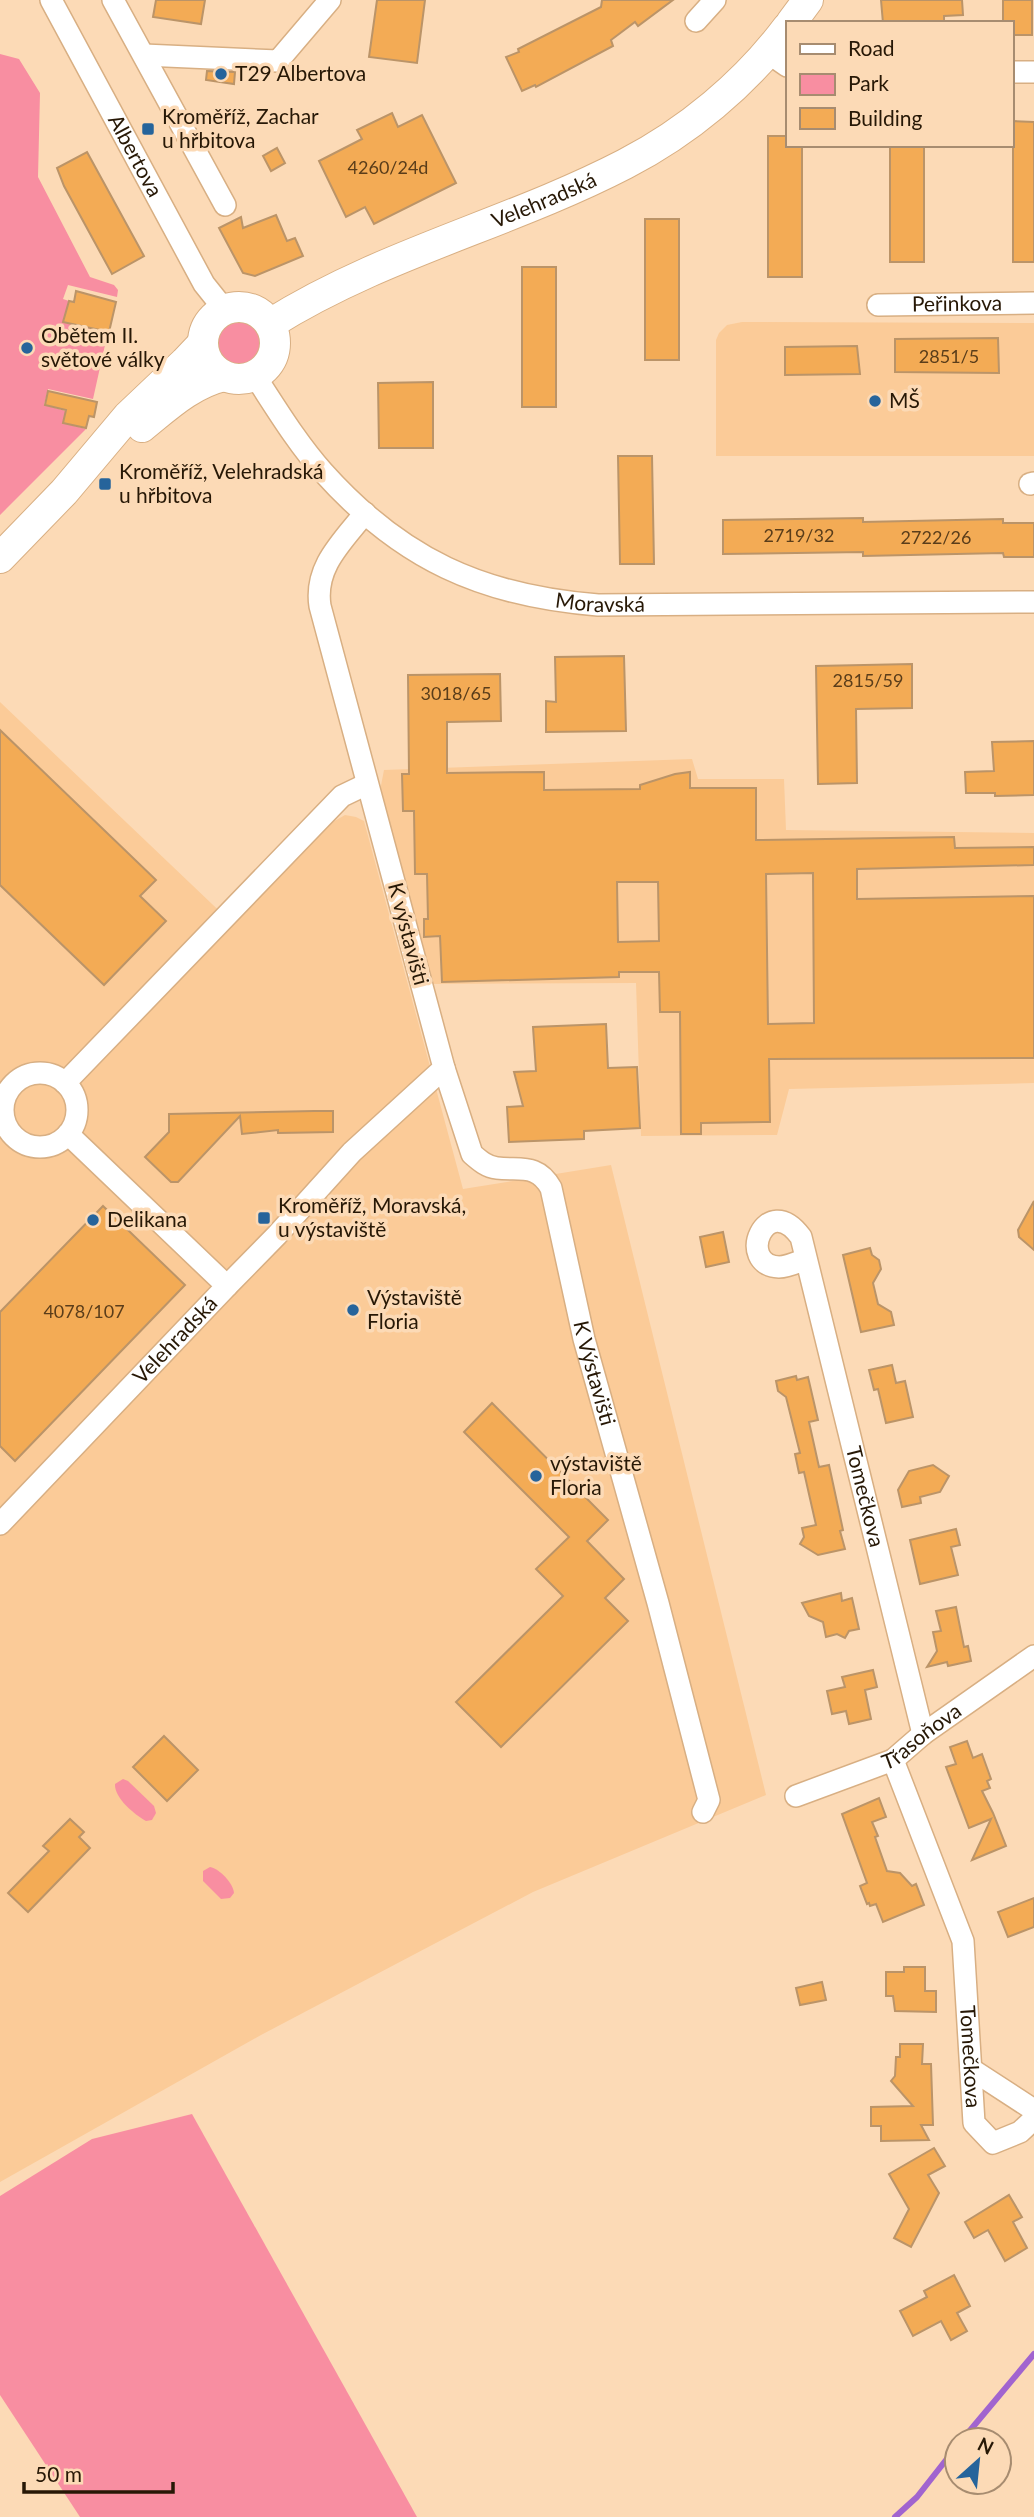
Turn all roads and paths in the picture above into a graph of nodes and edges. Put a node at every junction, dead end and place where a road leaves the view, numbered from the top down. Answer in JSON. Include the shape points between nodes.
{"nodes":[{"id":1,"x":51,"y":0,"type":"edge"},
{"id":2,"x":113,"y":0,"type":"edge"},
{"id":3,"x":330,"y":0,"type":"edge"},
{"id":4,"x":715,"y":0,"type":"edge"},
{"id":5,"x":808,"y":0,"type":"edge"},
{"id":6,"x":696,"y":21,"type":"dead end"},
{"id":7,"x":792,"y":21,"type":"edge"},
{"id":8,"x":786,"y":31,"type":"edge"},
{"id":9,"x":144,"y":55,"type":"junction"},
{"id":10,"x":777,"y":59,"type":"edge"},
{"id":11,"x":1013,"y":72,"type":"edge"},
{"id":12,"x":1034,"y":72,"type":"edge"},
{"id":13,"x":225,"y":205,"type":"dead end"},
{"id":14,"x":1034,"y":303,"type":"edge"},
{"id":15,"x":878,"y":305,"type":"dead end"},
{"id":16,"x":224,"y":309,"type":"junction"},
{"id":17,"x":270,"y":324,"type":"junction"},
{"id":18,"x":202,"y":343,"type":"junction"},
{"id":19,"x":224,"y":376,"type":"junction"},
{"id":20,"x":255,"y":376,"type":"junction"},
{"id":21,"x":64,"y":492,"type":"junction"},
{"id":22,"x":365,"y":513,"type":"junction"},
{"id":23,"x":0,"y":558,"type":"edge"},
{"id":24,"x":1034,"y":602,"type":"edge"},
{"id":25,"x":367,"y":783,"type":"junction"},
{"id":26,"x":444,"y":1068,"type":"junction"},
{"id":27,"x":8,"y":1075,"type":"edge"},
{"id":28,"x":65,"y":1083,"type":"junction"},
{"id":29,"x":68,"y":1134,"type":"junction"},
{"id":30,"x":806,"y":1259,"type":"dead end"},
{"id":31,"x":227,"y":1286,"type":"junction"},
{"id":32,"x":0,"y":1524,"type":"edge"},
{"id":33,"x":1034,"y":1656,"type":"edge"},
{"id":34,"x":923,"y":1734,"type":"junction"},
{"id":35,"x":893,"y":1760,"type":"junction"},
{"id":36,"x":796,"y":1796,"type":"dead end"},
{"id":37,"x":703,"y":1812,"type":"dead end"},
{"id":38,"x":971,"y":2069,"type":"junction"},
{"id":39,"x":1034,"y":2110,"type":"edge"},
{"id":40,"x":1034,"y":2119,"type":"edge"}],
"edges":[{"from":1,"to":16,"type":"street","name":"Albertova","via":[[204,284]]},
{"from":2,"to":9,"type":"street"},
{"from":3,"to":9,"type":"street","via":[[278,61]]},
{"from":4,"to":6,"type":"street"},
{"from":5,"to":7,"type":"main road"},
{"from":8,"to":10,"type":"main road","name":"Velehradská"},
{"from":9,"to":13,"type":"street"},
{"from":10,"to":17,"type":"main road","name":"Velehradská","via":[[677,132],[624,164],[332,288]]},
{"from":11,"to":12,"type":"street"},
{"from":14,"to":15,"type":"street","name":"Peřinkova"},
{"from":16,"to":17,"type":"main road","via":[[257,310]]},
{"from":16,"to":18,"type":"main road","via":[[208,323]]},
{"from":17,"to":20,"type":"main road","via":[[275,349]]},
{"from":18,"to":19,"type":"main road","via":[[208,362]]},
{"from":18,"to":21,"type":"main road","via":[[128,415]]},
{"from":19,"to":20,"type":"main road"},
{"from":19,"to":21,"type":"main road","via":[[189,390]]},
{"from":20,"to":22,"type":"street","name":"Moravská","via":[[321,470]]},
{"from":21,"to":23,"type":"main road"},
{"from":22,"to":24,"type":"street","name":"Moravská","via":[[405,546],[448,570],[562,603],[647,607]]},
{"from":22,"to":25,"type":"street","name":"K výstavišti","via":[[325,565],[318,593]]},
{"from":25,"to":26,"type":"street","name":"K výstavišti"},
{"from":25,"to":28,"type":"street","via":[[341,796]]},
{"from":26,"to":31,"type":"street","via":[[352,1152]]},
{"from":26,"to":37,"type":"street","name":"K Výstavišti","via":[[472,1154],[494,1168],[529,1169],[545,1178],[551,1188],[584,1339],[709,1800]]},
{"from":27,"to":28,"type":"street","via":[[41,1072]]},
{"from":27,"to":29,"type":"street","via":[[3,1118],[18,1140],[44,1147]]},
{"from":28,"to":29,"type":"street","via":[[77,1108]]},
{"from":29,"to":31,"type":"street","name":"Velehradská"},
{"from":30,"to":34,"type":"street","name":"Tomečkova"},
{"from":31,"to":32,"type":"street","name":"Velehradská"},
{"from":33,"to":34,"type":"street","name":"Třasoňova"},
{"from":34,"to":35,"type":"street","name":"Třasoňova"},
{"from":35,"to":36,"type":"street","name":"Třasoňova"},
{"from":35,"to":38,"type":"street","name":"Tomečkova","via":[[963,1941]]},
{"from":38,"to":39,"type":"street"},
{"from":38,"to":40,"type":"street","name":"Tomečkova","via":[[974,2123],[993,2143],[1020,2132]]}]}
